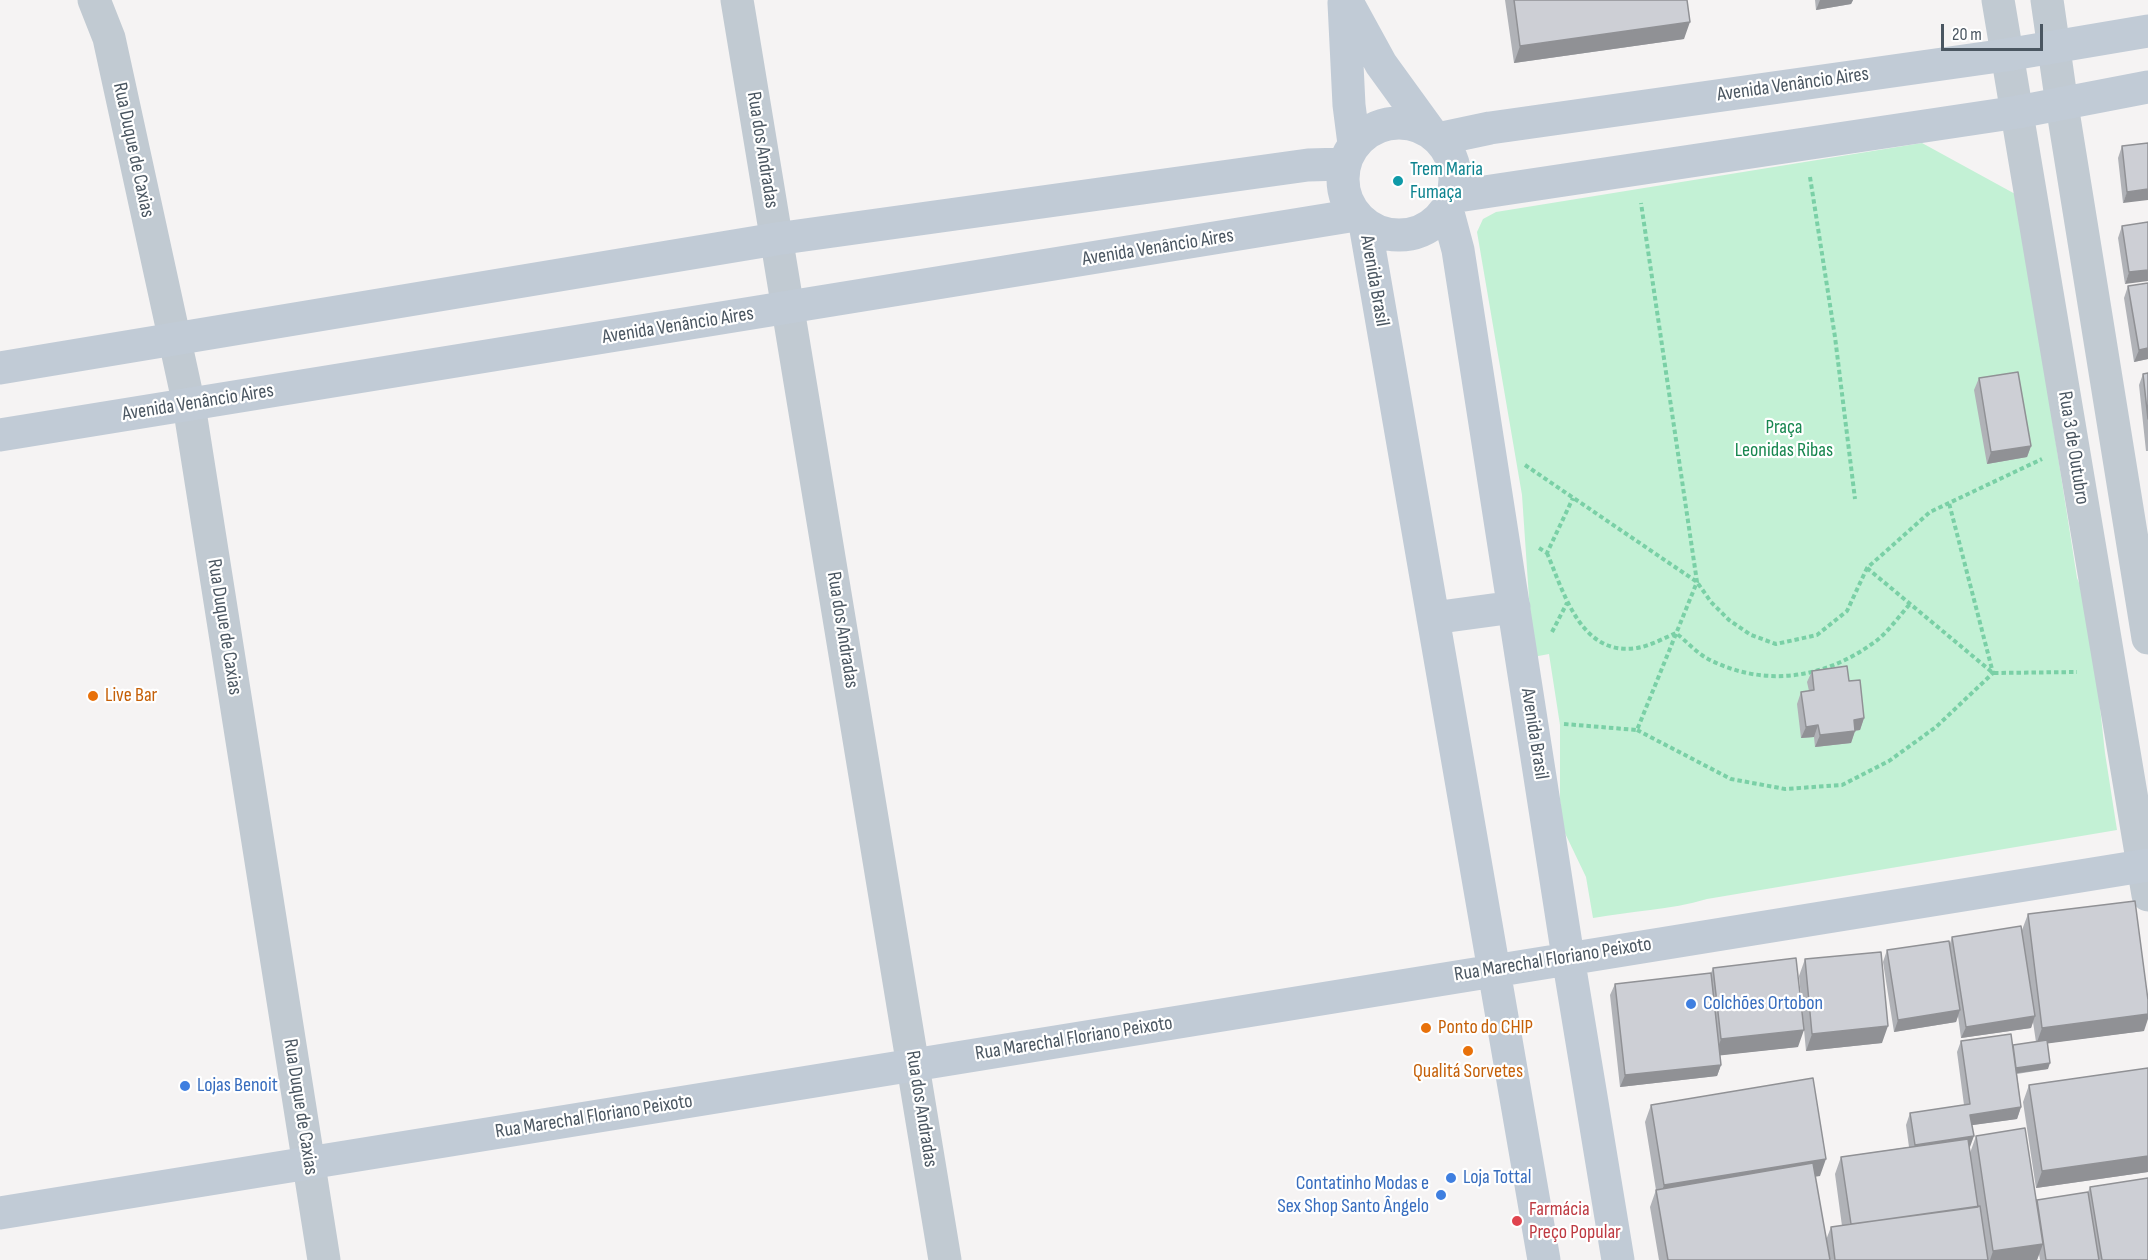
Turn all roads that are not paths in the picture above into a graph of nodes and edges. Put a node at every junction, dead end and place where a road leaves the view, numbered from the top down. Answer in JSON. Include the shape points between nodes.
{"nodes":[{"id":1,"x":94,"y":0,"type":"edge"},
{"id":2,"x":737,"y":0,"type":"edge"},
{"id":3,"x":1345,"y":0,"type":"edge"},
{"id":4,"x":1998,"y":0,"type":"edge"},
{"id":5,"x":2047,"y":0,"type":"edge"},
{"id":6,"x":2148,"y":31,"type":"edge"},
{"id":7,"x":2055,"y":47,"type":"junction"},
{"id":8,"x":2007,"y":55,"type":"junction"},
{"id":9,"x":2148,"y":87,"type":"edge"},
{"id":10,"x":2061,"y":105,"type":"junction"},
{"id":11,"x":2018,"y":112,"type":"junction"},
{"id":12,"x":1434,"y":136,"type":"junction"},
{"id":13,"x":1349,"y":154,"type":"junction"},
{"id":14,"x":1449,"y":203,"type":"junction"},
{"id":15,"x":1360,"y":220,"type":"junction"},
{"id":16,"x":776,"y":239,"type":"junction"},
{"id":17,"x":788,"y":308,"type":"junction"},
{"id":18,"x":174,"y":340,"type":"junction"},
{"id":19,"x":0,"y":368,"type":"edge"},
{"id":20,"x":189,"y":405,"type":"junction"},
{"id":21,"x":0,"y":435,"type":"edge"},
{"id":22,"x":1514,"y":607,"type":"junction"},
{"id":23,"x":1433,"y":618,"type":"junction"},
{"id":24,"x":2148,"y":638,"type":"edge"},
{"id":25,"x":2146,"y":875,"type":"edge"},
{"id":26,"x":1568,"y":957,"type":"junction"},
{"id":27,"x":1494,"y":969,"type":"junction"},
{"id":28,"x":914,"y":1066,"type":"junction"},
{"id":29,"x":308,"y":1164,"type":"junction"},
{"id":30,"x":0,"y":1213,"type":"edge"},
{"id":31,"x":324,"y":1260,"type":"edge"},
{"id":32,"x":945,"y":1260,"type":"edge"},
{"id":33,"x":1544,"y":1260,"type":"edge"},
{"id":34,"x":1618,"y":1260,"type":"edge"}],
"edges":[{"from":1,"to":18,"type":"street","name":"Rua Duque de Caxias","via":[[109,38]]},
{"from":2,"to":16,"type":"street","name":"Rua dos Andradas"},
{"from":3,"to":12,"type":"main road","via":[[1381,64]]},
{"from":3,"to":13,"type":"main road"},
{"from":4,"to":8,"type":"street","name":"Rua 3 de Outubro"},
{"from":5,"to":7,"type":"street"},
{"from":6,"to":7,"type":"main road","name":"Avenida Venâncio Aires"},
{"from":7,"to":8,"type":"main road","name":"Avenida Venâncio Aires"},
{"from":7,"to":10,"type":"street"},
{"from":8,"to":11,"type":"street","name":"Rua 3 de Outubro"},
{"from":8,"to":12,"type":"main road","name":"Avenida Venâncio Aires"},
{"from":9,"to":10,"type":"main road"},
{"from":10,"to":11,"type":"main road"},
{"from":10,"to":24,"type":"street"},
{"from":11,"to":14,"type":"main road","via":[[1636,170]]},
{"from":11,"to":25,"type":"street","name":"Rua 3 de Outubro"},
{"from":12,"to":13,"type":"main road","via":[[1412,124],[1390,123],[1370,130]]},
{"from":12,"to":14,"type":"main road","via":[[1446,148],[1454,168]]},
{"from":13,"to":15,"type":"main road","via":[[1342,187]]},
{"from":13,"to":16,"type":"main road","via":[[1308,165]]},
{"from":14,"to":15,"type":"main road","name":"Avenida Venâncio Aires","via":[[1430,226],[1409,235],[1385,234]]},
{"from":14,"to":22,"type":"main road","name":"Avenida Brasil"},
{"from":15,"to":17,"type":"main road","name":"Avenida Venâncio Aires"},
{"from":15,"to":23,"type":"main road","name":"Avenida Brasil"},
{"from":16,"to":17,"type":"street","name":"Rua dos Andradas"},
{"from":16,"to":18,"type":"main road"},
{"from":17,"to":20,"type":"main road","name":"Avenida Venâncio Aires"},
{"from":17,"to":28,"type":"street","name":"Rua dos Andradas"},
{"from":18,"to":19,"type":"main road"},
{"from":18,"to":20,"type":"street","name":"Rua Duque de Caxias"},
{"from":20,"to":21,"type":"main road","name":"Avenida Venâncio Aires"},
{"from":20,"to":29,"type":"street","name":"Rua Duque de Caxias"},
{"from":22,"to":23,"type":"main road"},
{"from":22,"to":26,"type":"main road","name":"Avenida Brasil"},
{"from":23,"to":27,"type":"main road","name":"Avenida Brasil"},
{"from":25,"to":26,"type":"main road","name":"Rua Marechal Floriano Peixoto"},
{"from":26,"to":27,"type":"main road","name":"Rua Marechal Floriano Peixoto"},
{"from":26,"to":34,"type":"main road","name":"Avenida Brasil"},
{"from":27,"to":28,"type":"main road","name":"Rua Marechal Floriano Peixoto"},
{"from":27,"to":33,"type":"main road","name":"Avenida Brasil"},
{"from":28,"to":29,"type":"main road","name":"Rua Marechal Floriano Peixoto"},
{"from":28,"to":32,"type":"street","name":"Rua dos Andradas"},
{"from":29,"to":30,"type":"main road","name":"Rua Marechal Floriano Peixoto"},
{"from":29,"to":31,"type":"street","name":"Rua Duque de Caxias"}]}
